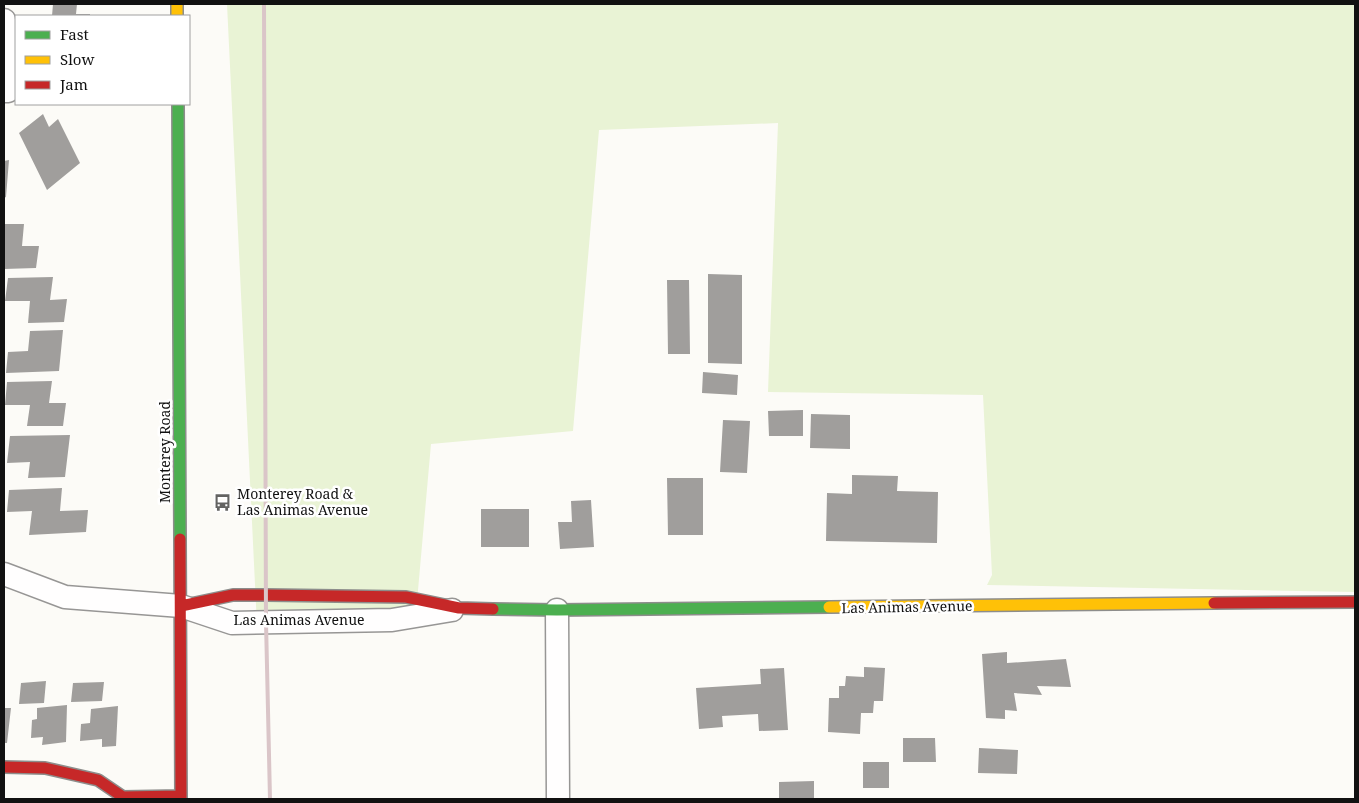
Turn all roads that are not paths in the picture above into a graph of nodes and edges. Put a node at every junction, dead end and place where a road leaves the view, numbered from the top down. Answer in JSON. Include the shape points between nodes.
{"nodes":[{"id":1,"x":4,"y":20,"type":"edge"},
{"id":2,"x":6,"y":91,"type":"edge"},
{"id":3,"x":178,"y":105,"type":"edge"},
{"id":4,"x":4,"y":574,"type":"edge"},
{"id":5,"x":1355,"y":602,"type":"edge"},
{"id":6,"x":181,"y":606,"type":"junction"},
{"id":7,"x":459,"y":608,"type":"joint"},
{"id":8,"x":557,"y":610,"type":"junction"},
{"id":9,"x":4,"y":767,"type":"edge"},
{"id":10,"x":122,"y":798,"type":"edge"},
{"id":11,"x":181,"y":798,"type":"edge"},
{"id":12,"x":558,"y":799,"type":"edge"}],
"edges":[{"from":1,"to":2,"type":"street"},
{"from":3,"to":6,"type":"street","name":"Monterey Road"},
{"from":4,"to":6,"type":"street","name":"Las Animas Avenue","via":[[65,596]]},
{"from":5,"to":8,"type":"street","name":"Las Animas Avenue"},
{"from":6,"to":7,"type":"street","name":"Las Animas Avenue","via":[[232,623],[392,620]]},
{"from":6,"to":11,"type":"street","name":"Monterey Road"},
{"from":7,"to":8,"type":"street","name":"Las Animas Avenue"},
{"from":8,"to":12,"type":"street"},
{"from":9,"to":10,"type":"street","via":[[45,768],[98,780]]},
{"from":10,"to":11,"type":"street"}]}
